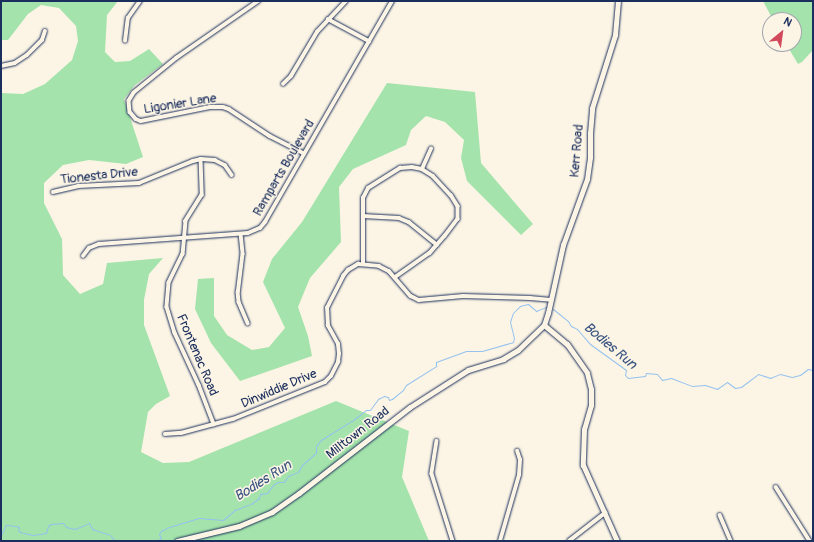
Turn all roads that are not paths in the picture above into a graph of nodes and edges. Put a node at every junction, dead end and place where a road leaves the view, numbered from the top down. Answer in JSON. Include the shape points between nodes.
{"nodes":[{"id":1,"x":140,"y":1,"type":"edge"},
{"id":2,"x":259,"y":1,"type":"edge"},
{"id":3,"x":346,"y":1,"type":"edge"},
{"id":4,"x":392,"y":1,"type":"edge"},
{"id":5,"x":618,"y":1,"type":"edge"},
{"id":6,"x":328,"y":18,"type":"junction"},
{"id":7,"x":45,"y":30,"type":"dead end"},
{"id":8,"x":125,"y":41,"type":"dead end"},
{"id":9,"x":369,"y":41,"type":"junction"},
{"id":10,"x":1,"y":66,"type":"edge"},
{"id":11,"x":283,"y":84,"type":"dead end"},
{"id":12,"x":431,"y":149,"type":"dead end"},
{"id":13,"x":304,"y":154,"type":"junction"},
{"id":14,"x":201,"y":159,"type":"junction"},
{"id":15,"x":422,"y":169,"type":"junction"},
{"id":16,"x":232,"y":175,"type":"dead end"},
{"id":17,"x":53,"y":192,"type":"dead end"},
{"id":18,"x":363,"y":216,"type":"junction"},
{"id":19,"x":241,"y":234,"type":"junction"},
{"id":20,"x":186,"y":238,"type":"junction"},
{"id":21,"x":437,"y":245,"type":"junction"},
{"id":22,"x":83,"y":256,"type":"dead end"},
{"id":23,"x":363,"y":264,"type":"junction"},
{"id":24,"x":396,"y":277,"type":"junction"},
{"id":25,"x":550,"y":300,"type":"junction"},
{"id":26,"x":248,"y":323,"type":"dead end"},
{"id":27,"x":544,"y":325,"type":"junction"},
{"id":28,"x":214,"y":424,"type":"junction"},
{"id":29,"x":165,"y":434,"type":"dead end"},
{"id":30,"x":437,"y":441,"type":"dead end"},
{"id":31,"x":517,"y":451,"type":"dead end"},
{"id":32,"x":776,"y":487,"type":"dead end"},
{"id":33,"x":605,"y":513,"type":"junction"},
{"id":34,"x":720,"y":515,"type":"dead end"},
{"id":35,"x":177,"y":541,"type":"edge"},
{"id":36,"x":453,"y":541,"type":"edge"},
{"id":37,"x":500,"y":541,"type":"edge"},
{"id":38,"x":569,"y":541,"type":"edge"},
{"id":39,"x":617,"y":541,"type":"edge"},
{"id":40,"x":731,"y":541,"type":"edge"},
{"id":41,"x":810,"y":541,"type":"edge"}],
"edges":[{"from":1,"to":8,"type":"street","via":[[128,18]]},
{"from":2,"to":13,"type":"street","name":"Ligonier Lane","via":[[177,58],[134,93],[129,101],[130,112],[141,121],[210,107],[223,107]]},
{"from":3,"to":6,"type":"street"},
{"from":4,"to":9,"type":"street","name":"Ramparts Boulevard"},
{"from":5,"to":25,"type":"street","name":"Kerr Road","via":[[615,35],[592,108],[587,179],[563,246]]},
{"from":6,"to":9,"type":"street"},
{"from":6,"to":11,"type":"street","via":[[291,76]]},
{"from":7,"to":10,"type":"street","via":[[42,40],[27,54],[15,63]]},
{"from":9,"to":13,"type":"street","name":"Ramparts Boulevard"},
{"from":12,"to":15,"type":"street"},
{"from":13,"to":19,"type":"street","name":"Ramparts Boulevard","via":[[266,222],[256,230]]},
{"from":14,"to":16,"type":"street","name":"Tionesta Drive","via":[[215,160],[225,165]]},
{"from":14,"to":17,"type":"street","name":"Tionesta Drive","via":[[139,183],[78,186]]},
{"from":14,"to":20,"type":"street","name":"Frontenac Road","via":[[202,195],[188,216]]},
{"from":15,"to":18,"type":"street","via":[[412,166],[400,168],[374,183],[363,198]]},
{"from":15,"to":21,"type":"street","via":[[451,194],[458,206],[458,219]]},
{"from":18,"to":21,"type":"street","via":[[399,218],[414,226]]},
{"from":18,"to":23,"type":"street"},
{"from":19,"to":20,"type":"street","name":"Ramparts Boulevard"},
{"from":19,"to":26,"type":"street","via":[[243,254],[238,292],[239,302]]},
{"from":20,"to":22,"type":"street","name":"Ramparts Boulevard","via":[[99,244],[90,248]]},
{"from":20,"to":28,"type":"street","name":"Frontenac Road","via":[[183,254],[169,283],[167,307],[175,333]]},
{"from":21,"to":24,"type":"street"},
{"from":23,"to":24,"type":"street","via":[[379,266]]},
{"from":23,"to":28,"type":"street","name":"Dinwiddie Drive","via":[[348,270],[327,308],[328,326],[338,344],[339,354],[331,376],[325,382],[254,412]]},
{"from":24,"to":25,"type":"street","via":[[407,292],[419,300],[463,296]]},
{"from":25,"to":27,"type":"street","name":"Kerr Road"},
{"from":27,"to":33,"type":"street","via":[[567,344],[587,373],[591,405],[584,429],[583,465]]},
{"from":27,"to":35,"type":"street","name":"Milltown Road","via":[[518,350],[503,359],[468,370],[410,407],[272,512],[239,526]]},
{"from":28,"to":29,"type":"street","name":"Dinwiddie Drive","via":[[181,433]]},
{"from":30,"to":36,"type":"street","via":[[432,474]]},
{"from":31,"to":37,"type":"street","via":[[520,460],[519,475]]},
{"from":32,"to":41,"type":"street"},
{"from":33,"to":38,"type":"street"},
{"from":33,"to":39,"type":"street"},
{"from":34,"to":40,"type":"street"}]}
